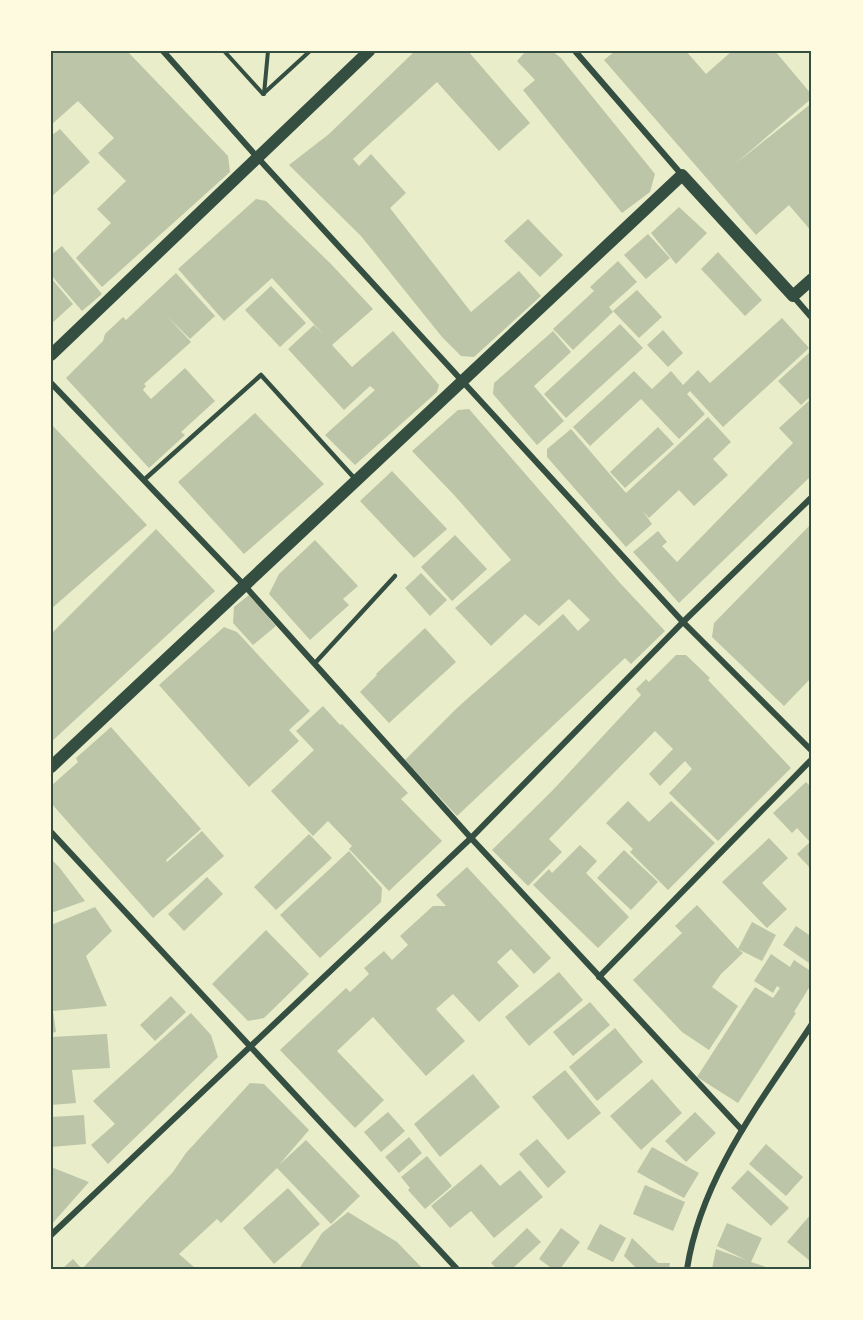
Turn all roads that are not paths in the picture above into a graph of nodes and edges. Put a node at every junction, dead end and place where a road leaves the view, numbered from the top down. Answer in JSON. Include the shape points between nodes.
{"nodes":[{"id":1,"x":164,"y":51,"type":"edge"},
{"id":2,"x":369,"y":51,"type":"edge"},
{"id":3,"x":576,"y":51,"type":"edge"},
{"id":4,"x":257,"y":157,"type":"junction"},
{"id":5,"x":682,"y":175,"type":"junction"},
{"id":6,"x":812,"y":279,"type":"edge"},
{"id":7,"x":793,"y":296,"type":"junction"},
{"id":8,"x":812,"y":318,"type":"edge"},
{"id":9,"x":51,"y":356,"type":"edge"},
{"id":10,"x":463,"y":381,"type":"junction"},
{"id":11,"x":51,"y":383,"type":"edge"},
{"id":12,"x":145,"y":479,"type":"junction"},
{"id":13,"x":356,"y":480,"type":"junction"},
{"id":14,"x":812,"y":497,"type":"edge"},
{"id":15,"x":395,"y":576,"type":"dead end"},
{"id":16,"x":244,"y":585,"type":"junction"},
{"id":17,"x":683,"y":622,"type":"junction"},
{"id":18,"x":315,"y":663,"type":"junction"},
{"id":19,"x":812,"y":751,"type":"edge"},
{"id":20,"x":812,"y":759,"type":"edge"},
{"id":21,"x":51,"y":767,"type":"edge"},
{"id":22,"x":51,"y":832,"type":"edge"},
{"id":23,"x":471,"y":838,"type":"junction"},
{"id":24,"x":599,"y":977,"type":"junction"},
{"id":25,"x":812,"y":1024,"type":"edge"},
{"id":26,"x":251,"y":1046,"type":"junction"},
{"id":27,"x":742,"y":1130,"type":"junction"},
{"id":28,"x":51,"y":1235,"type":"edge"},
{"id":29,"x":457,"y":1269,"type":"edge"},
{"id":30,"x":687,"y":1269,"type":"edge"}],
"edges":[{"from":1,"to":4,"type":"street"},
{"from":2,"to":4,"type":"main road"},
{"from":3,"to":5,"type":"street"},
{"from":4,"to":9,"type":"main road"},
{"from":4,"to":10,"type":"street"},
{"from":5,"to":7,"type":"main road"},
{"from":5,"to":10,"type":"main road"},
{"from":6,"to":7,"type":"main road"},
{"from":7,"to":8,"type":"street"},
{"from":10,"to":13,"type":"main road"},
{"from":10,"to":17,"type":"street"},
{"from":11,"to":12,"type":"street"},
{"from":12,"to":13,"type":"lane","via":[[261,375]]},
{"from":12,"to":16,"type":"street"},
{"from":13,"to":16,"type":"main road"},
{"from":14,"to":17,"type":"street"},
{"from":15,"to":18,"type":"lane"},
{"from":16,"to":18,"type":"street"},
{"from":16,"to":21,"type":"main road"},
{"from":17,"to":19,"type":"street"},
{"from":17,"to":23,"type":"street"},
{"from":18,"to":23,"type":"street"},
{"from":20,"to":24,"type":"street"},
{"from":22,"to":26,"type":"street"},
{"from":23,"to":24,"type":"street"},
{"from":23,"to":26,"type":"street"},
{"from":24,"to":27,"type":"street"},
{"from":25,"to":27,"type":"street"},
{"from":26,"to":28,"type":"street"},
{"from":26,"to":29,"type":"street"},
{"from":27,"to":30,"type":"street","via":[[704,1203]]}]}
